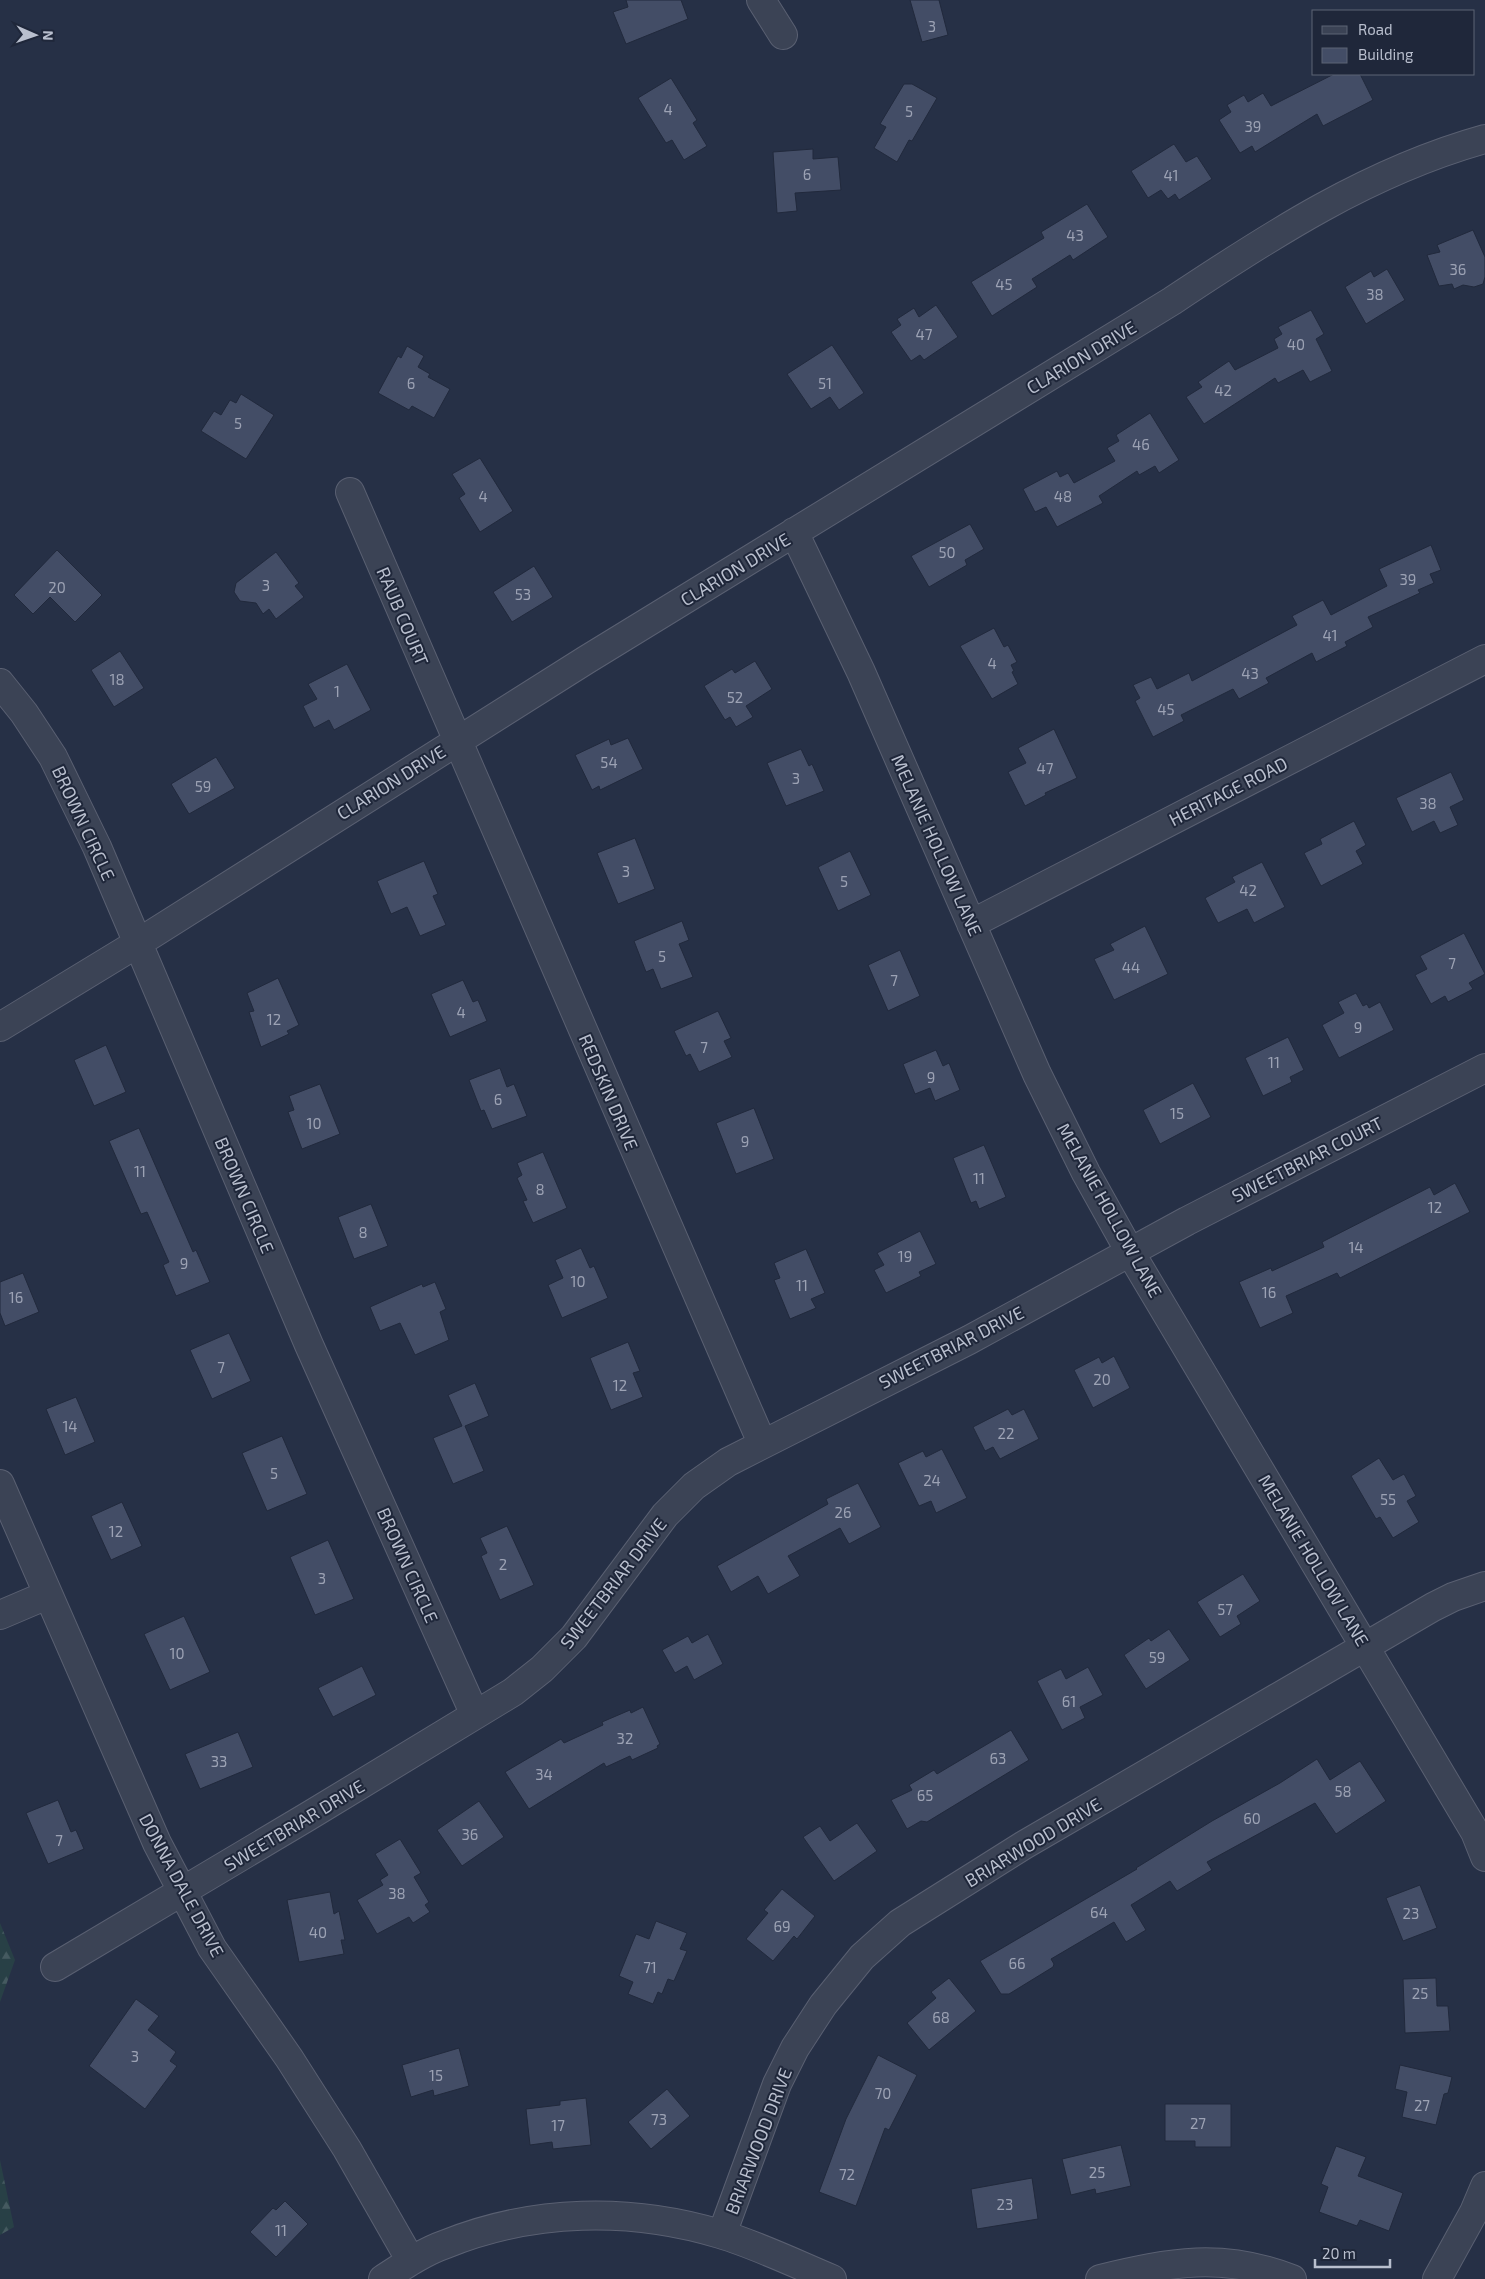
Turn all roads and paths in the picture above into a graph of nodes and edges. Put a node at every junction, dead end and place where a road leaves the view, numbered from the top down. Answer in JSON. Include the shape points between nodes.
{"nodes":[{"id":1,"x":761,"y":0,"type":"edge"},
{"id":2,"x":783,"y":35,"type":"dead end"},
{"id":3,"x":1485,"y":139,"type":"edge"},
{"id":4,"x":350,"y":492,"type":"dead end"},
{"id":5,"x":794,"y":532,"type":"junction"},
{"id":6,"x":1485,"y":659,"type":"edge"},
{"id":7,"x":0,"y":683,"type":"edge"},
{"id":8,"x":457,"y":741,"type":"junction"},
{"id":9,"x":971,"y":924,"type":"junction"},
{"id":10,"x":138,"y":943,"type":"junction"},
{"id":11,"x":0,"y":1027,"type":"edge"},
{"id":12,"x":1485,"y":1068,"type":"edge"},
{"id":13,"x":1130,"y":1252,"type":"junction"},
{"id":14,"x":762,"y":1443,"type":"junction"},
{"id":15,"x":0,"y":1484,"type":"edge"},
{"id":16,"x":1485,"y":1586,"type":"edge"},
{"id":17,"x":48,"y":1595,"type":"junction"},
{"id":18,"x":0,"y":1615,"type":"edge"},
{"id":19,"x":1366,"y":1646,"type":"junction"},
{"id":20,"x":475,"y":1715,"type":"junction"},
{"id":21,"x":1485,"y":1857,"type":"edge"},
{"id":22,"x":181,"y":1892,"type":"junction"},
{"id":23,"x":55,"y":1967,"type":"dead end"},
{"id":24,"x":1485,"y":2186,"type":"edge"},
{"id":25,"x":722,"y":2234,"type":"junction"},
{"id":26,"x":411,"y":2261,"type":"junction"},
{"id":27,"x":383,"y":2279,"type":"edge"},
{"id":28,"x":832,"y":2279,"type":"edge"},
{"id":29,"x":1100,"y":2279,"type":"edge"},
{"id":30,"x":1292,"y":2279,"type":"edge"},
{"id":31,"x":1437,"y":2279,"type":"edge"}],
"edges":[{"from":1,"to":2,"type":"street"},
{"from":3,"to":5,"type":"street","name":"CLARION DRIVE","via":[[1391,172],[1335,198]]},
{"from":4,"to":8,"type":"street","name":"RAUB COURT"},
{"from":5,"to":8,"type":"street","name":"CLARION DRIVE"},
{"from":5,"to":9,"type":"street","name":"MELANIE HOLLOW LANE","via":[[861,672]]},
{"from":6,"to":9,"type":"street","name":"HERITAGE ROAD"},
{"from":7,"to":10,"type":"street","name":"BROWN CIRCLE","via":[[24,712],[53,757],[97,847]]},
{"from":8,"to":10,"type":"street","name":"CLARION DRIVE"},
{"from":8,"to":14,"type":"street","name":"REDSKIN DRIVE"},
{"from":9,"to":13,"type":"street","name":"MELANIE HOLLOW LANE","via":[[1037,1074]]},
{"from":10,"to":11,"type":"street","name":"CLARION DRIVE"},
{"from":10,"to":20,"type":"street","name":"BROWN CIRCLE","via":[[305,1336]]},
{"from":12,"to":13,"type":"street","name":"SWEETBRIAR COURT"},
{"from":13,"to":14,"type":"street","name":"SWEETBRIAR DRIVE","via":[[969,1340]]},
{"from":13,"to":19,"type":"street","name":"MELANIE HOLLOW LANE"},
{"from":14,"to":20,"type":"street","name":"SWEETBRIAR DRIVE","via":[[694,1486],[649,1534],[574,1637],[513,1692]]},
{"from":15,"to":17,"type":"street","name":"DONNA DALE DRIVE"},
{"from":16,"to":19,"type":"street","name":"BRIARWOOD DRIVE","via":[[1433,1607]]},
{"from":17,"to":18,"type":"street"},
{"from":17,"to":22,"type":"street","name":"DONNA DALE DRIVE"},
{"from":19,"to":21,"type":"street","name":"MELANIE HOLLOW LANE","via":[[1475,1832]]},
{"from":19,"to":25,"type":"street","name":"BRIARWOOD DRIVE","via":[[1024,1845],[900,1923],[862,1957],[823,2004],[795,2048],[777,2084]]},
{"from":20,"to":22,"type":"street","name":"SWEETBRIAR DRIVE"},
{"from":22,"to":23,"type":"street","name":"SWEETBRIAR DRIVE"},
{"from":22,"to":26,"type":"street","name":"DONNA DALE DRIVE","via":[[212,1948],[347,2148]]},
{"from":24,"to":31,"type":"street"},
{"from":25,"to":26,"type":"street","via":[[634,2217],[584,2215],[536,2219],[444,2244]]},
{"from":25,"to":28,"type":"street"},
{"from":26,"to":27,"type":"street"},
{"from":29,"to":30,"type":"street","via":[[1162,2264],[1200,2261],[1238,2264]]}]}
